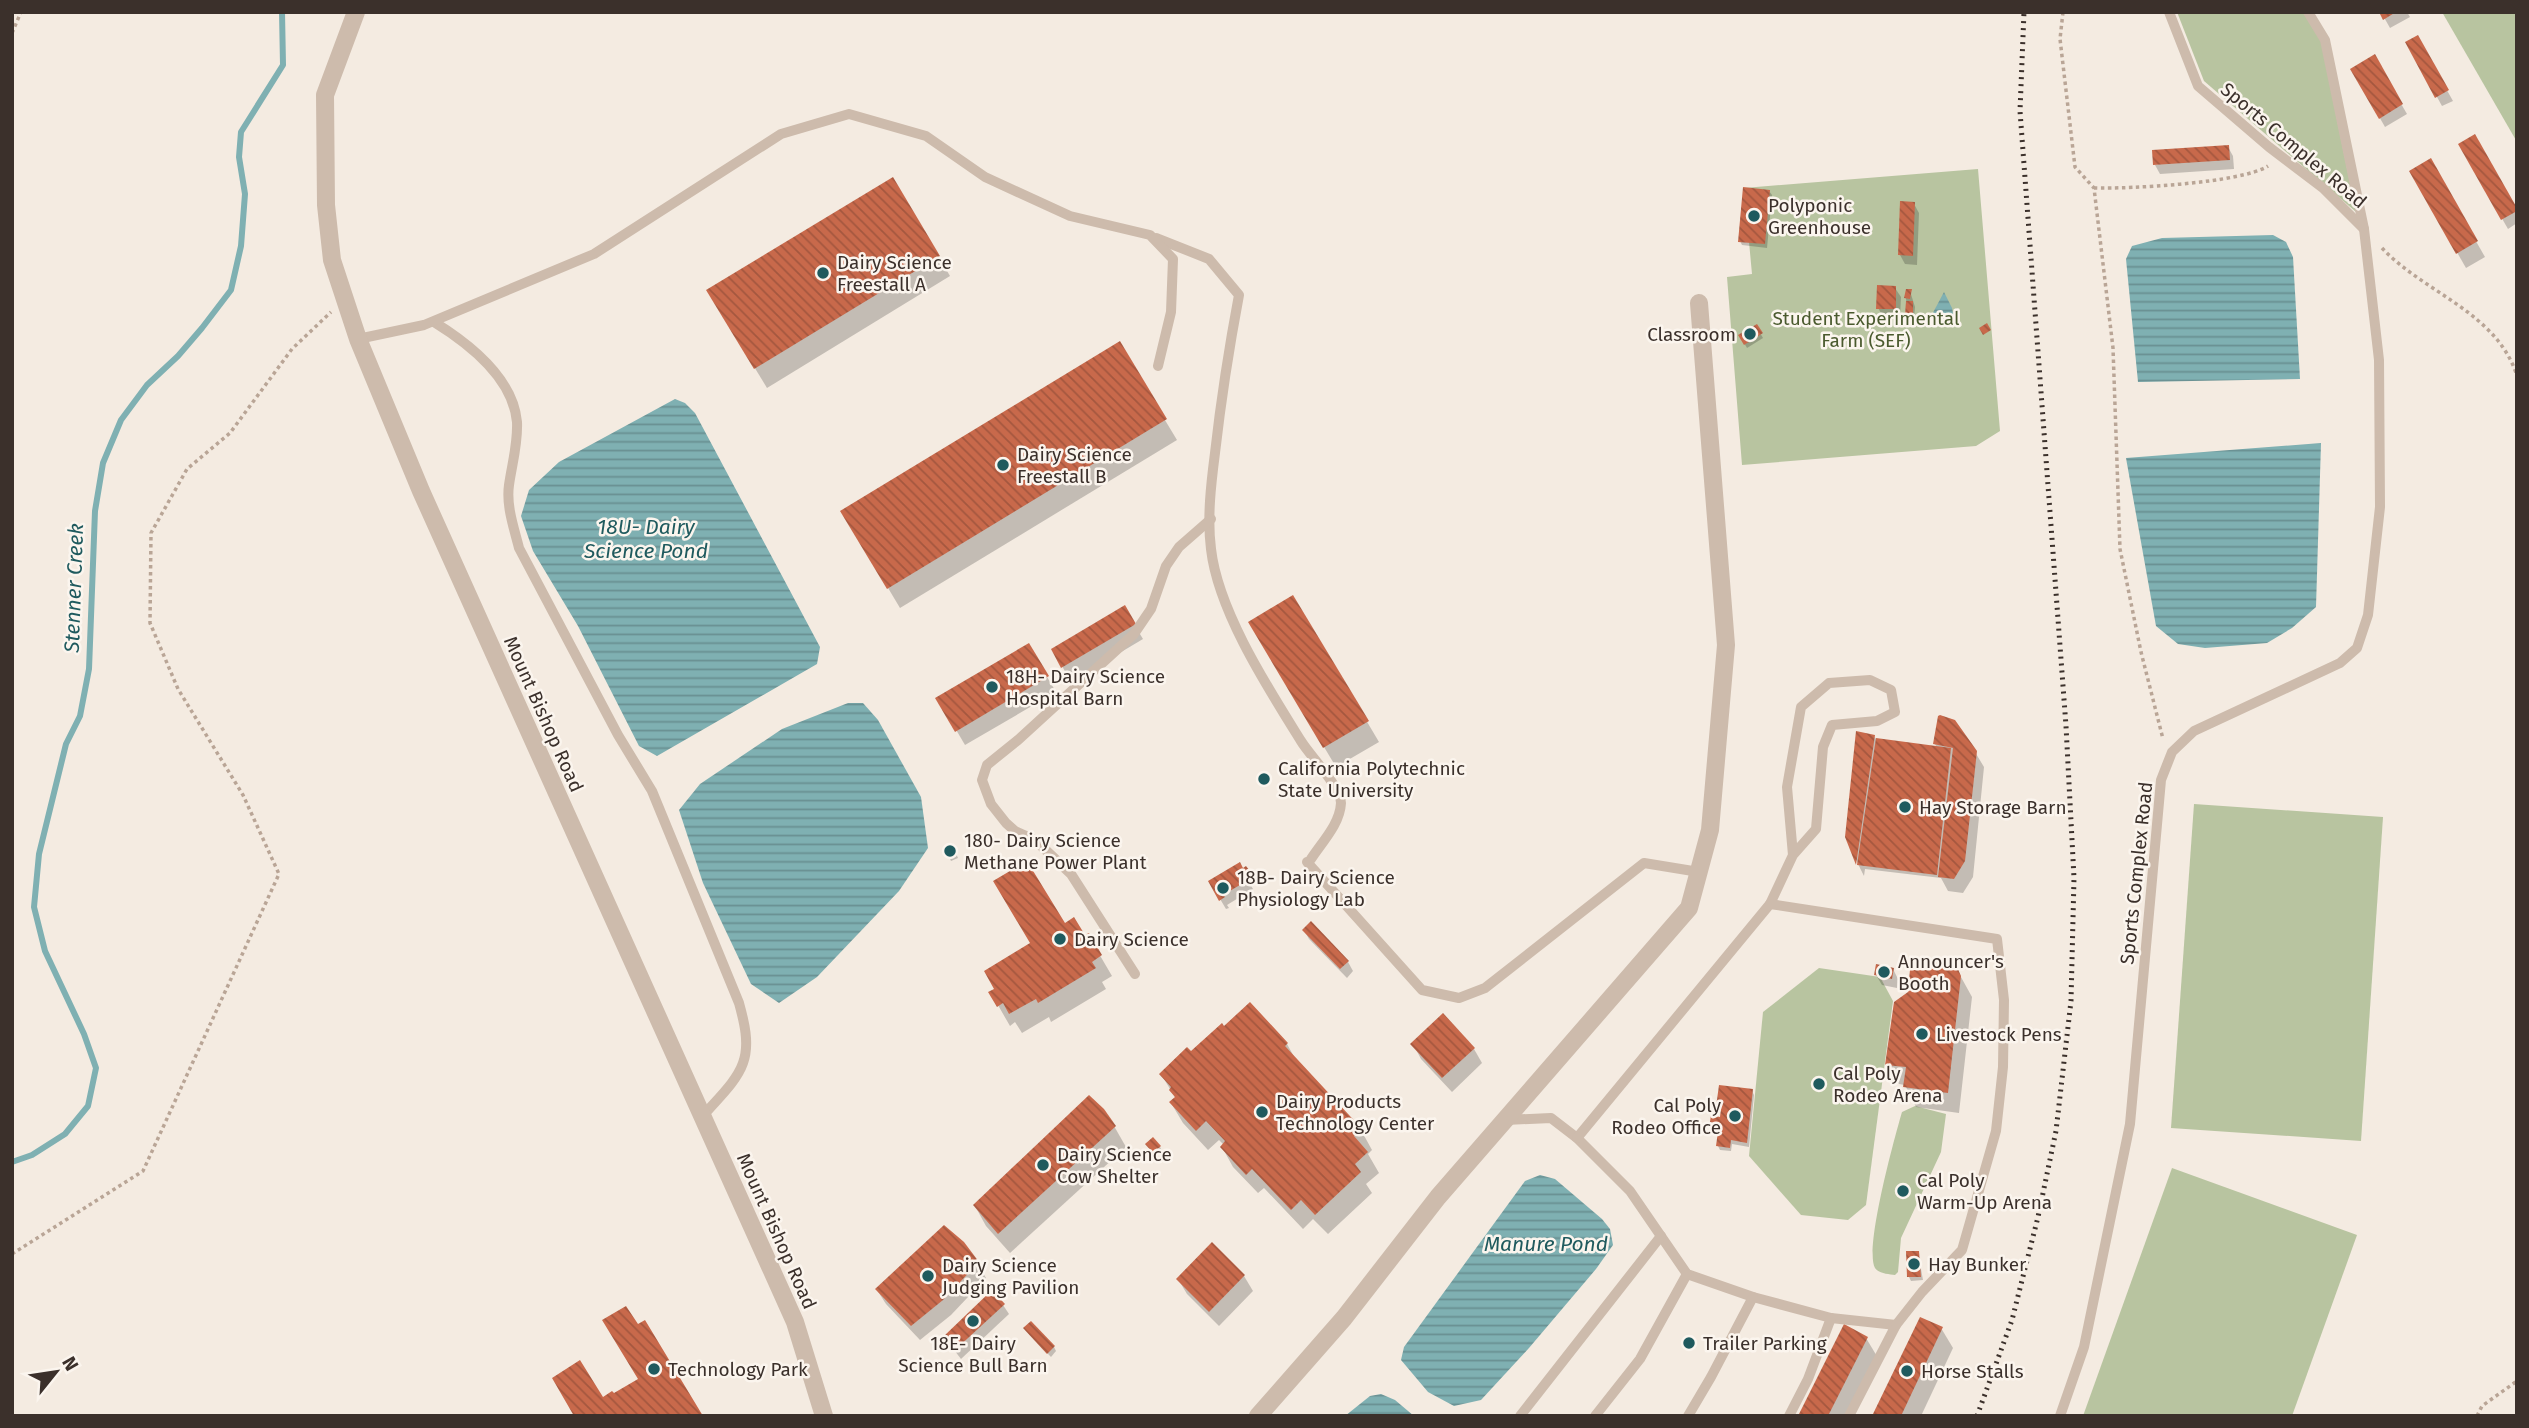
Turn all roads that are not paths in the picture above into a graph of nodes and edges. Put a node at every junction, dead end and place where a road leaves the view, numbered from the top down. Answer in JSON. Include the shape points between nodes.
{"nodes":[{"id":1,"x":356,"y":12,"type":"edge"},
{"id":2,"x":2169,"y":12,"type":"edge"},
{"id":3,"x":2308,"y":12,"type":"edge"},
{"id":4,"x":2364,"y":229,"type":"junction"},
{"id":5,"x":1150,"y":235,"type":"junction"},
{"id":6,"x":1699,"y":303,"type":"dead end"},
{"id":7,"x":434,"y":322,"type":"junction"},
{"id":8,"x":358,"y":339,"type":"junction"},
{"id":9,"x":1158,"y":366,"type":"dead end"},
{"id":10,"x":1211,"y":519,"type":"junction"},
{"id":11,"x":1793,"y":855,"type":"junction"},
{"id":12,"x":1699,"y":872,"type":"junction"},
{"id":13,"x":1770,"y":904,"type":"junction"},
{"id":14,"x":1135,"y":974,"type":"dead end"},
{"id":15,"x":703,"y":1116,"type":"junction"},
{"id":16,"x":1506,"y":1120,"type":"junction"},
{"id":17,"x":1577,"y":1138,"type":"junction"},
{"id":18,"x":1661,"y":1236,"type":"junction"},
{"id":19,"x":1687,"y":1274,"type":"junction"},
{"id":20,"x":1753,"y":1297,"type":"junction"},
{"id":21,"x":1831,"y":1318,"type":"junction"},
{"id":22,"x":1896,"y":1325,"type":"junction"},
{"id":23,"x":824,"y":1416,"type":"edge"},
{"id":24,"x":1258,"y":1416,"type":"edge"},
{"id":25,"x":1520,"y":1416,"type":"edge"},
{"id":26,"x":1595,"y":1416,"type":"edge"},
{"id":27,"x":1688,"y":1416,"type":"edge"},
{"id":28,"x":1789,"y":1416,"type":"edge"},
{"id":29,"x":1849,"y":1416,"type":"edge"},
{"id":30,"x":2060,"y":1416,"type":"edge"}],
"edges":[{"from":1,"to":8,"type":"street","name":"Mount Bishop Road","via":[[326,95],[326,205],[332,260]]},
{"from":2,"to":4,"type":"lane","name":"Sports Complex Road","via":[[2197,86],[2323,188]]},
{"from":3,"to":4,"type":"lane","name":"Sports Complex Road","via":[[2325,40]]},
{"from":4,"to":30,"type":"lane","name":"Sports Complex Road","via":[[2379,360],[2380,507],[2368,615],[2357,648],[2340,663],[2194,731],[2172,752],[2161,780],[2130,1124],[2084,1347]]},
{"from":5,"to":7,"type":"lane","via":[[1070,216],[985,177],[926,136],[849,114],[781,134],[594,254]]},
{"from":5,"to":9,"type":"lane","via":[[1172,259],[1171,312]]},
{"from":5,"to":10,"type":"lane","via":[[1209,259],[1239,295],[1222,385]]},
{"from":6,"to":12,"type":"street","via":[[1727,645],[1710,830]]},
{"from":7,"to":8,"type":"lane"},
{"from":7,"to":15,"type":"lane","via":[[485,361],[504,386],[517,419],[509,488],[519,548],[652,790],[739,1003],[746,1027],[743,1063]]},
{"from":8,"to":15,"type":"street","name":"Mount Bishop Road","via":[[421,491]]},
{"from":10,"to":12,"type":"lane","via":[[1211,550],[1242,642],[1341,802],[1337,821],[1309,860],[1422,990],[1459,998],[1485,988],[1644,863]]},
{"from":10,"to":14,"type":"lane","via":[[1179,547],[1166,566],[1152,609],[1134,634],[987,765],[982,780],[991,804],[1006,823],[1035,839],[1071,874]]},
{"from":11,"to":11,"type":"lane","via":[[1787,787],[1801,708],[1829,683],[1870,680],[1891,690],[1895,712],[1877,721],[1832,725],[1823,747],[1816,829]]},
{"from":11,"to":13,"type":"lane"},
{"from":12,"to":16,"type":"street","via":[[1689,908]]},
{"from":13,"to":17,"type":"lane"},
{"from":13,"to":22,"type":"lane","via":[[1997,940],[2004,1000],[1996,1131],[1962,1250]]},
{"from":15,"to":23,"type":"street","name":"Mount Bishop Road","via":[[795,1322]]},
{"from":16,"to":17,"type":"lane","via":[[1550,1118]]},
{"from":16,"to":24,"type":"street"},
{"from":17,"to":18,"type":"lane","via":[[1630,1191]]},
{"from":18,"to":19,"type":"lane"},
{"from":18,"to":25,"type":"lane"},
{"from":19,"to":20,"type":"lane"},
{"from":19,"to":26,"type":"lane","via":[[1640,1359]]},
{"from":20,"to":21,"type":"lane"},
{"from":20,"to":27,"type":"lane"},
{"from":21,"to":22,"type":"lane"},
{"from":21,"to":28,"type":"lane"},
{"from":22,"to":29,"type":"lane"}]}
